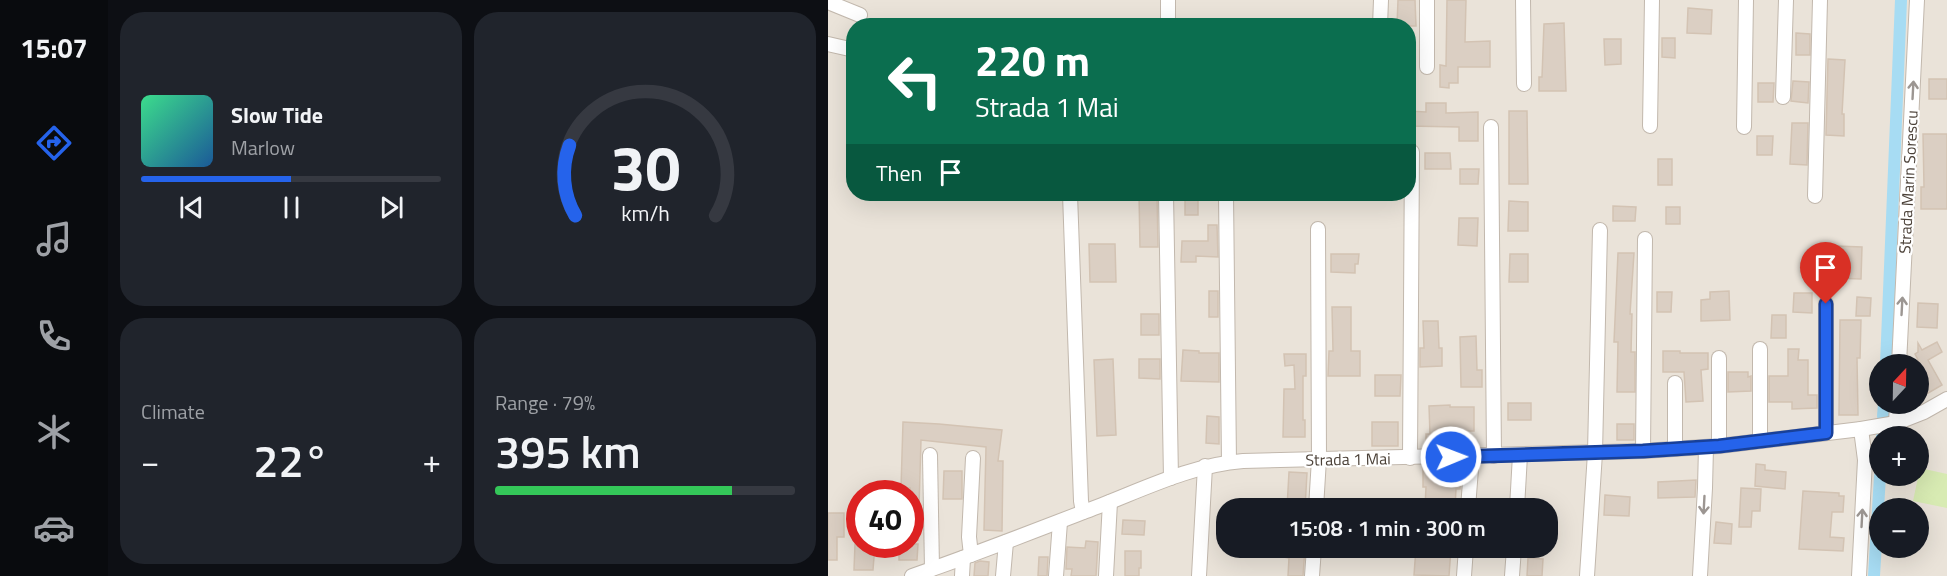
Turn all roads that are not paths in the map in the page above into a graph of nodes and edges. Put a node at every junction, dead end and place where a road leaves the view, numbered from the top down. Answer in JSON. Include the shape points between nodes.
{"nodes":[{"id":1,"x":1168,"y":0,"type":"edge"},
{"id":2,"x":1381,"y":0,"type":"edge"},
{"id":3,"x":1427,"y":0,"type":"edge"},
{"id":4,"x":1523,"y":0,"type":"edge"},
{"id":5,"x":1652,"y":0,"type":"edge"},
{"id":6,"x":1746,"y":0,"type":"edge"},
{"id":7,"x":1786,"y":0,"type":"edge"},
{"id":8,"x":1820,"y":0,"type":"edge"},
{"id":9,"x":1917,"y":0,"type":"edge"},
{"id":10,"x":828,"y":2,"type":"edge"},
{"id":11,"x":860,"y":15,"type":"dead end"},
{"id":12,"x":1168,"y":18,"type":"edge"},
{"id":13,"x":1380,"y":18,"type":"edge"},
{"id":14,"x":828,"y":44,"type":"edge"},
{"id":15,"x":846,"y":48,"type":"edge"},
{"id":16,"x":1427,"y":67,"type":"dead end"},
{"id":17,"x":1524,"y":84,"type":"dead end"},
{"id":18,"x":1783,"y":97,"type":"dead end"},
{"id":19,"x":1650,"y":126,"type":"dead end"},
{"id":20,"x":1491,"y":127,"type":"dead end"},
{"id":21,"x":1744,"y":127,"type":"dead end"},
{"id":22,"x":1815,"y":196,"type":"dead end"},
{"id":23,"x":1070,"y":201,"type":"edge"},
{"id":24,"x":1166,"y":201,"type":"edge"},
{"id":25,"x":1226,"y":201,"type":"edge"},
{"id":26,"x":1412,"y":201,"type":"edge"},
{"id":27,"x":1318,"y":229,"type":"dead end"},
{"id":28,"x":1600,"y":230,"type":"dead end"},
{"id":29,"x":1645,"y":239,"type":"dead end"},
{"id":30,"x":1826,"y":304,"type":"dead end"},
{"id":31,"x":1760,"y":349,"type":"dead end"},
{"id":32,"x":1899,"y":354,"type":"edge"},
{"id":33,"x":1719,"y":358,"type":"dead end"},
{"id":34,"x":1676,"y":383,"type":"dead end"},
{"id":35,"x":1947,"y":399,"type":"edge"},
{"id":36,"x":1896,"y":414,"type":"edge"},
{"id":37,"x":1896,"y":423,"type":"junction"},
{"id":38,"x":1861,"y":429,"type":"junction"},
{"id":39,"x":1826,"y":433,"type":"junction"},
{"id":40,"x":1760,"y":441,"type":"junction"},
{"id":41,"x":1712,"y":446,"type":"junction"},
{"id":42,"x":1675,"y":449,"type":"junction"},
{"id":43,"x":1643,"y":451,"type":"junction"},
{"id":44,"x":1595,"y":453,"type":"junction"},
{"id":45,"x":930,"y":455,"type":"dead end"},
{"id":46,"x":1520,"y":455,"type":"junction"},
{"id":47,"x":1472,"y":456,"type":"junction"},
{"id":48,"x":1494,"y":456,"type":"junction"},
{"id":49,"x":973,"y":458,"type":"dead end"},
{"id":50,"x":1410,"y":458,"type":"junction"},
{"id":51,"x":1319,"y":459,"type":"junction"},
{"id":52,"x":1229,"y":462,"type":"junction"},
{"id":53,"x":1205,"y":466,"type":"junction"},
{"id":54,"x":1171,"y":478,"type":"junction"},
{"id":55,"x":1317,"y":498,"type":"edge"},
{"id":56,"x":1469,"y":498,"type":"edge"},
{"id":57,"x":1518,"y":498,"type":"edge"},
{"id":58,"x":1110,"y":502,"type":"junction"},
{"id":59,"x":1083,"y":512,"type":"junction"},
{"id":60,"x":1060,"y":522,"type":"junction"},
{"id":61,"x":1006,"y":542,"type":"junction"},
{"id":62,"x":967,"y":557,"type":"junction"},
{"id":63,"x":1313,"y":558,"type":"edge"},
{"id":64,"x":1465,"y":558,"type":"edge"},
{"id":65,"x":1513,"y":558,"type":"edge"},
{"id":66,"x":932,"y":569,"type":"junction"},
{"id":67,"x":912,"y":576,"type":"edge"},
{"id":68,"x":962,"y":576,"type":"edge"},
{"id":69,"x":1003,"y":576,"type":"edge"},
{"id":70,"x":1056,"y":576,"type":"edge"},
{"id":71,"x":1106,"y":576,"type":"edge"},
{"id":72,"x":1199,"y":576,"type":"edge"},
{"id":73,"x":1312,"y":576,"type":"edge"},
{"id":74,"x":1464,"y":576,"type":"edge"},
{"id":75,"x":1512,"y":576,"type":"edge"},
{"id":76,"x":1587,"y":576,"type":"edge"},
{"id":77,"x":1700,"y":576,"type":"edge"},
{"id":78,"x":1858,"y":576,"type":"edge"}],
"edges":[{"from":1,"to":12,"type":"street"},
{"from":2,"to":13,"type":"street"},
{"from":3,"to":16,"type":"street"},
{"from":4,"to":17,"type":"street"},
{"from":5,"to":19,"type":"street"},
{"from":6,"to":21,"type":"street"},
{"from":7,"to":18,"type":"street"},
{"from":8,"to":22,"type":"street"},
{"from":32,"to":9,"type":"street","name":"Strada Marin Sorescu","one_way":true},
{"from":10,"to":11,"type":"street"},
{"from":14,"to":15,"type":"street"},
{"from":20,"to":48,"type":"street"},
{"from":23,"to":59,"type":"street"},
{"from":24,"to":54,"type":"street"},
{"from":25,"to":52,"type":"street"},
{"from":26,"to":50,"type":"street"},
{"from":27,"to":51,"type":"street"},
{"from":28,"to":44,"type":"street"},
{"from":29,"to":43,"type":"street"},
{"from":30,"to":39,"type":"street"},
{"from":31,"to":40,"type":"street"},
{"from":33,"to":41,"type":"street"},
{"from":34,"to":42,"type":"street"},
{"from":35,"to":37,"type":"street","name":"Strada 1 Mai"},
{"from":36,"to":37,"type":"street"},
{"from":37,"to":38,"type":"street","name":"Strada 1 Mai"},
{"from":38,"to":39,"type":"street","name":"Strada 1 Mai"},
{"from":78,"to":38,"type":"street","one_way":true,"via":[[1865,460]]},
{"from":39,"to":40,"type":"street","name":"Strada 1 Mai"},
{"from":40,"to":41,"type":"street","name":"Strada 1 Mai"},
{"from":41,"to":42,"type":"street","name":"Strada 1 Mai"},
{"from":41,"to":77,"type":"street","one_way":true},
{"from":42,"to":43,"type":"street","name":"Strada 1 Mai"},
{"from":43,"to":44,"type":"street","name":"Strada 1 Mai"},
{"from":44,"to":46,"type":"street","name":"Strada 1 Mai"},
{"from":44,"to":76,"type":"street"},
{"from":45,"to":66,"type":"street"},
{"from":46,"to":48,"type":"street","name":"Strada 1 Mai"},
{"from":46,"to":57,"type":"street"},
{"from":47,"to":48,"type":"street","name":"Strada 1 Mai"},
{"from":47,"to":50,"type":"street","name":"Strada 1 Mai"},
{"from":47,"to":56,"type":"street"},
{"from":49,"to":62,"type":"street"},
{"from":50,"to":51,"type":"street","name":"Strada 1 Mai"},
{"from":51,"to":52,"type":"street","name":"Strada 1 Mai"},
{"from":51,"to":55,"type":"street"},
{"from":52,"to":53,"type":"street","name":"Strada 1 Mai"},
{"from":53,"to":54,"type":"street","name":"Strada 1 Mai"},
{"from":53,"to":72,"type":"street"},
{"from":54,"to":58,"type":"street","name":"Strada 1 Mai"},
{"from":58,"to":59,"type":"street","name":"Strada 1 Mai"},
{"from":58,"to":71,"type":"street"},
{"from":59,"to":60,"type":"street","name":"Strada 1 Mai"},
{"from":60,"to":61,"type":"street","name":"Strada 1 Mai"},
{"from":60,"to":70,"type":"street"},
{"from":61,"to":62,"type":"street","name":"Strada 1 Mai"},
{"from":61,"to":69,"type":"street"},
{"from":62,"to":66,"type":"street","name":"Strada 1 Mai"},
{"from":62,"to":68,"type":"street"},
{"from":63,"to":73,"type":"street"},
{"from":64,"to":74,"type":"street"},
{"from":65,"to":75,"type":"street"},
{"from":66,"to":67,"type":"street","name":"Strada 1 Mai"}]}
